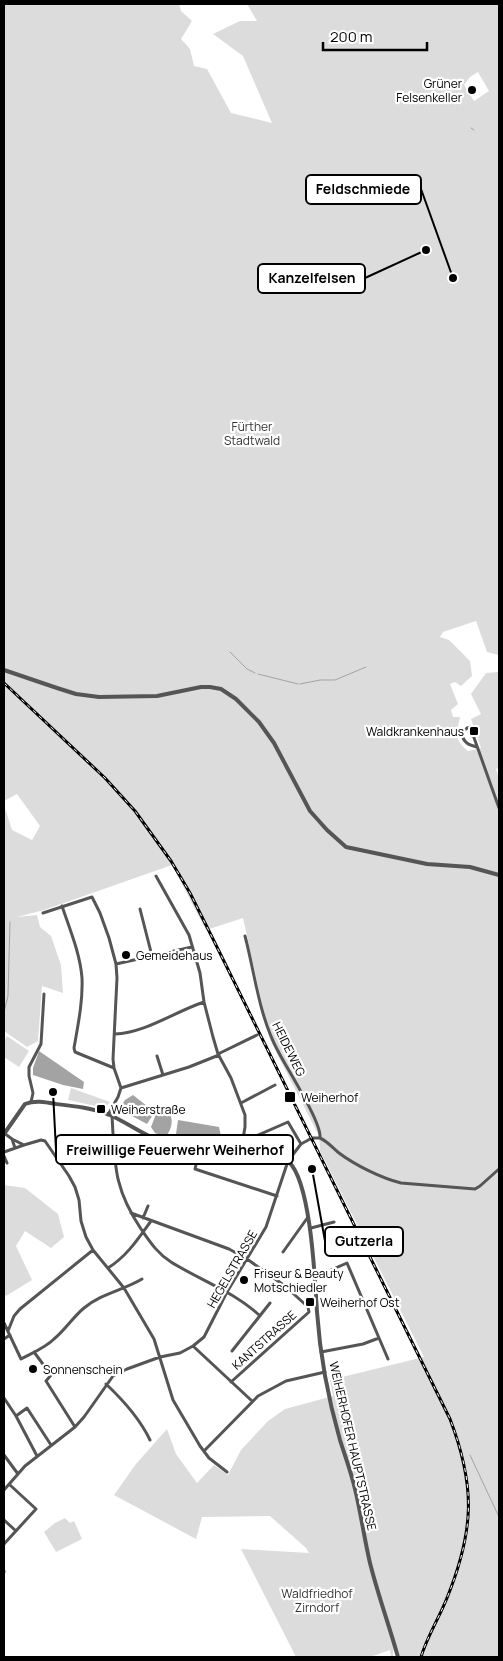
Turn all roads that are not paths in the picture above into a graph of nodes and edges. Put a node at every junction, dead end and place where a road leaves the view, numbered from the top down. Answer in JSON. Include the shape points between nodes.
{"nodes":[{"id":1,"x":4,"y":670,"type":"edge"},
{"id":2,"x":478,"y":748,"type":"junction"},
{"id":3,"x":499,"y":808,"type":"edge"},
{"id":4,"x":499,"y":875,"type":"edge"},
{"id":5,"x":156,"y":876,"type":"dead end"},
{"id":6,"x":62,"y":906,"type":"junction"},
{"id":7,"x":140,"y":909,"type":"dead end"},
{"id":8,"x":44,"y":912,"type":"dead end"},
{"id":9,"x":245,"y":936,"type":"dead end"},
{"id":10,"x":192,"y":947,"type":"junction"},
{"id":11,"x":152,"y":956,"type":"junction"},
{"id":12,"x":116,"y":964,"type":"junction"},
{"id":13,"x":44,"y":994,"type":"dead end"},
{"id":14,"x":204,"y":1002,"type":"junction"},
{"id":15,"x":114,"y":1034,"type":"junction"},
{"id":16,"x":257,"y":1035,"type":"dead end"},
{"id":17,"x":218,"y":1054,"type":"junction"},
{"id":18,"x":157,"y":1056,"type":"dead end"},
{"id":19,"x":114,"y":1068,"type":"junction"},
{"id":20,"x":163,"y":1075,"type":"junction"},
{"id":21,"x":275,"y":1086,"type":"dead end"},
{"id":22,"x":121,"y":1088,"type":"junction"},
{"id":23,"x":31,"y":1102,"type":"junction"},
{"id":24,"x":241,"y":1104,"type":"junction"},
{"id":25,"x":110,"y":1116,"type":"junction"},
{"id":26,"x":4,"y":1133,"type":"edge"},
{"id":27,"x":244,"y":1137,"type":"junction"},
{"id":28,"x":320,"y":1138,"type":"junction"},
{"id":29,"x":12,"y":1139,"type":"junction"},
{"id":30,"x":301,"y":1144,"type":"junction"},
{"id":31,"x":24,"y":1145,"type":"junction"},
{"id":32,"x":14,"y":1148,"type":"junction"},
{"id":33,"x":241,"y":1151,"type":"junction"},
{"id":34,"x":199,"y":1152,"type":"junction"},
{"id":35,"x":4,"y":1154,"type":"edge"},
{"id":36,"x":288,"y":1161,"type":"junction"},
{"id":37,"x":6,"y":1163,"type":"dead end"},
{"id":38,"x":499,"y":1169,"type":"edge"},
{"id":39,"x":277,"y":1196,"type":"junction"},
{"id":40,"x":148,"y":1206,"type":"dead end"},
{"id":41,"x":131,"y":1213,"type":"junction"},
{"id":42,"x":308,"y":1217,"type":"junction"},
{"id":43,"x":143,"y":1218,"type":"junction"},
{"id":44,"x":151,"y":1222,"type":"junction"},
{"id":45,"x":334,"y":1222,"type":"dead end"},
{"id":46,"x":310,"y":1228,"type":"junction"},
{"id":47,"x":143,"y":1232,"type":"junction"},
{"id":48,"x":93,"y":1250,"type":"junction"},
{"id":49,"x":283,"y":1252,"type":"dead end"},
{"id":50,"x":247,"y":1259,"type":"junction"},
{"id":51,"x":108,"y":1268,"type":"junction"},
{"id":52,"x":314,"y":1277,"type":"junction"},
{"id":53,"x":142,"y":1279,"type":"dead end"},
{"id":54,"x":124,"y":1288,"type":"junction"},
{"id":55,"x":227,"y":1292,"type":"junction"},
{"id":56,"x":270,"y":1303,"type":"dead end"},
{"id":57,"x":309,"y":1312,"type":"junction"},
{"id":58,"x":317,"y":1312,"type":"junction"},
{"id":59,"x":259,"y":1315,"type":"junction"},
{"id":60,"x":4,"y":1324,"type":"edge"},
{"id":61,"x":9,"y":1334,"type":"junction"},
{"id":62,"x":379,"y":1338,"type":"junction"},
{"id":63,"x":4,"y":1340,"type":"edge"},
{"id":64,"x":193,"y":1346,"type":"junction"},
{"id":65,"x":232,"y":1351,"type":"dead end"},
{"id":66,"x":34,"y":1352,"type":"junction"},
{"id":67,"x":321,"y":1352,"type":"junction"},
{"id":68,"x":160,"y":1357,"type":"junction"},
{"id":69,"x":388,"y":1360,"type":"dead end"},
{"id":70,"x":324,"y":1372,"type":"junction"},
{"id":71,"x":231,"y":1382,"type":"junction"},
{"id":72,"x":106,"y":1384,"type":"junction"},
{"id":73,"x":4,"y":1398,"type":"edge"},
{"id":74,"x":252,"y":1401,"type":"junction"},
{"id":75,"x":16,"y":1416,"type":"junction"},
{"id":76,"x":74,"y":1427,"type":"junction"},
{"id":77,"x":150,"y":1440,"type":"dead end"},
{"id":78,"x":51,"y":1445,"type":"junction"},
{"id":79,"x":204,"y":1451,"type":"junction"},
{"id":80,"x":4,"y":1455,"type":"edge"},
{"id":81,"x":37,"y":1456,"type":"junction"},
{"id":82,"x":227,"y":1472,"type":"dead end"},
{"id":83,"x":18,"y":1474,"type":"junction"},
{"id":84,"x":10,"y":1485,"type":"junction"},
{"id":85,"x":4,"y":1490,"type":"edge"},
{"id":86,"x":4,"y":1520,"type":"edge"},
{"id":87,"x":16,"y":1531,"type":"junction"},
{"id":88,"x":4,"y":1544,"type":"edge"},
{"id":89,"x":398,"y":1657,"type":"edge"}],
"edges":[{"from":1,"to":4,"type":"street","via":[[76,694],[99,697],[157,696],[201,687],[221,689],[259,722],[278,750],[310,811],[346,847],[427,864],[470,867]]},
{"from":2,"to":2,"type":"street","via":[[471,727],[467,728],[462,738]]},
{"from":2,"to":3,"type":"street"},
{"from":5,"to":10,"type":"street"},
{"from":6,"to":8,"type":"street"},
{"from":6,"to":12,"type":"street","via":[[92,897]]},
{"from":6,"to":19,"type":"street","via":[[82,978],[75,1052]]},
{"from":7,"to":11,"type":"street"},
{"from":9,"to":28,"type":"street","name":"HEIDEWEG","via":[[269,1031],[320,1130]]},
{"from":10,"to":11,"type":"street"},
{"from":10,"to":14,"type":"street"},
{"from":11,"to":12,"type":"street"},
{"from":12,"to":15,"type":"street"},
{"from":13,"to":23,"type":"street","via":[[41,1044],[29,1067],[33,1092]]},
{"from":14,"to":15,"type":"street","via":[[148,1027]]},
{"from":14,"to":17,"type":"street"},
{"from":15,"to":19,"type":"street"},
{"from":16,"to":17,"type":"street"},
{"from":17,"to":20,"type":"street"},
{"from":17,"to":24,"type":"street"},
{"from":18,"to":20,"type":"street"},
{"from":19,"to":22,"type":"street"},
{"from":20,"to":22,"type":"street"},
{"from":21,"to":24,"type":"street"},
{"from":22,"to":25,"type":"street"},
{"from":23,"to":25,"type":"street","via":[[81,1108]]},
{"from":23,"to":26,"type":"street","via":[[19,1110]]},
{"from":24,"to":27,"type":"street","via":[[246,1118]]},
{"from":25,"to":34,"type":"street","via":[[153,1138]]},
{"from":25,"to":41,"type":"street","via":[[115,1171]]},
{"from":26,"to":29,"type":"street"},
{"from":27,"to":30,"type":"street","via":[[254,1137],[288,1122]]},
{"from":27,"to":33,"type":"street"},
{"from":28,"to":30,"type":"street"},
{"from":28,"to":38,"type":"street","via":[[347,1158],[401,1183],[475,1189]]},
{"from":29,"to":31,"type":"street"},
{"from":29,"to":32,"type":"street"},
{"from":30,"to":36,"type":"street","name":"HEGELSTRASSE"},
{"from":31,"to":32,"type":"street"},
{"from":31,"to":48,"type":"street","via":[[45,1141],[69,1176],[79,1200],[86,1237]]},
{"from":32,"to":35,"type":"street"},
{"from":33,"to":34,"type":"street"},
{"from":33,"to":36,"type":"street","via":[[272,1155]]},
{"from":34,"to":39,"type":"street","via":[[195,1169]]},
{"from":35,"to":37,"type":"street"},
{"from":36,"to":39,"type":"street","name":"HEGELSTRASSE"},
{"from":36,"to":42,"type":"street","name":"WEIHERHOFER HAUPTSTRASSE","via":[[300,1182]]},
{"from":39,"to":50,"type":"street","name":"HEGELSTRASSE","via":[[266,1227]]},
{"from":40,"to":43,"type":"street"},
{"from":41,"to":43,"type":"street"},
{"from":41,"to":47,"type":"street"},
{"from":42,"to":46,"type":"street","name":"WEIHERHOFER HAUPTSTRASSE"},
{"from":42,"to":49,"type":"street"},
{"from":43,"to":44,"type":"street"},
{"from":44,"to":47,"type":"street"},
{"from":44,"to":50,"type":"street","via":[[229,1249]]},
{"from":45,"to":46,"type":"street"},
{"from":46,"to":52,"type":"street","name":"WEIHERHOFER HAUPTSTRASSE"},
{"from":47,"to":51,"type":"street","via":[[120,1261]]},
{"from":47,"to":55,"type":"street","via":[[157,1251],[171,1262]]},
{"from":48,"to":51,"type":"street"},
{"from":48,"to":61,"type":"street","via":[[20,1309],[14,1316]]},
{"from":50,"to":55,"type":"street","name":"HEGELSTRASSE"},
{"from":50,"to":57,"type":"street","via":[[285,1286],[308,1307]]},
{"from":51,"to":54,"type":"street"},
{"from":52,"to":58,"type":"street","name":"WEIHERHOFER HAUPTSTRASSE"},
{"from":52,"to":62,"type":"street","via":[[347,1263]]},
{"from":53,"to":54,"type":"street"},
{"from":54,"to":66,"type":"street","via":[[84,1308],[53,1341]]},
{"from":54,"to":68,"type":"street","via":[[150,1332]]},
{"from":55,"to":59,"type":"street"},
{"from":55,"to":64,"type":"street","name":"HEGELSTRASSE","via":[[209,1330]]},
{"from":56,"to":59,"type":"street"},
{"from":57,"to":58,"type":"street"},
{"from":57,"to":71,"type":"street","name":"KANTSTRASSE"},
{"from":58,"to":67,"type":"street","name":"WEIHERHOFER HAUPTSTRASSE"},
{"from":59,"to":65,"type":"street"},
{"from":60,"to":61,"type":"street"},
{"from":61,"to":63,"type":"street"},
{"from":61,"to":66,"type":"street","via":[[21,1359]]},
{"from":62,"to":67,"type":"street"},
{"from":62,"to":69,"type":"street"},
{"from":64,"to":68,"type":"street","name":"HEGELSTRASSE","via":[[180,1353]]},
{"from":64,"to":71,"type":"street"},
{"from":66,"to":76,"type":"street","via":[[51,1374],[46,1381]]},
{"from":67,"to":70,"type":"street","name":"WEIHERHOFER HAUPTSTRASSE"},
{"from":68,"to":72,"type":"street","name":"HEGELSTRASSE","via":[[117,1373]]},
{"from":68,"to":79,"type":"street","via":[[172,1398]]},
{"from":70,"to":74,"type":"street","via":[[286,1381]]},
{"from":70,"to":89,"type":"street","name":"WEIHERHOFER HAUPTSTRASSE","via":[[355,1488],[371,1567]]},
{"from":71,"to":74,"type":"street"},
{"from":72,"to":76,"type":"street"},
{"from":72,"to":77,"type":"street","via":[[146,1430]]},
{"from":73,"to":75,"type":"street"},
{"from":74,"to":79,"type":"street"},
{"from":75,"to":78,"type":"street","via":[[27,1408]]},
{"from":75,"to":81,"type":"street"},
{"from":76,"to":78,"type":"street"},
{"from":78,"to":81,"type":"street"},
{"from":79,"to":82,"type":"street"},
{"from":80,"to":83,"type":"street"},
{"from":81,"to":83,"type":"street"},
{"from":83,"to":84,"type":"street"},
{"from":84,"to":85,"type":"street"},
{"from":84,"to":87,"type":"street","via":[[36,1509]]},
{"from":86,"to":87,"type":"street"},
{"from":87,"to":88,"type":"street"}]}
